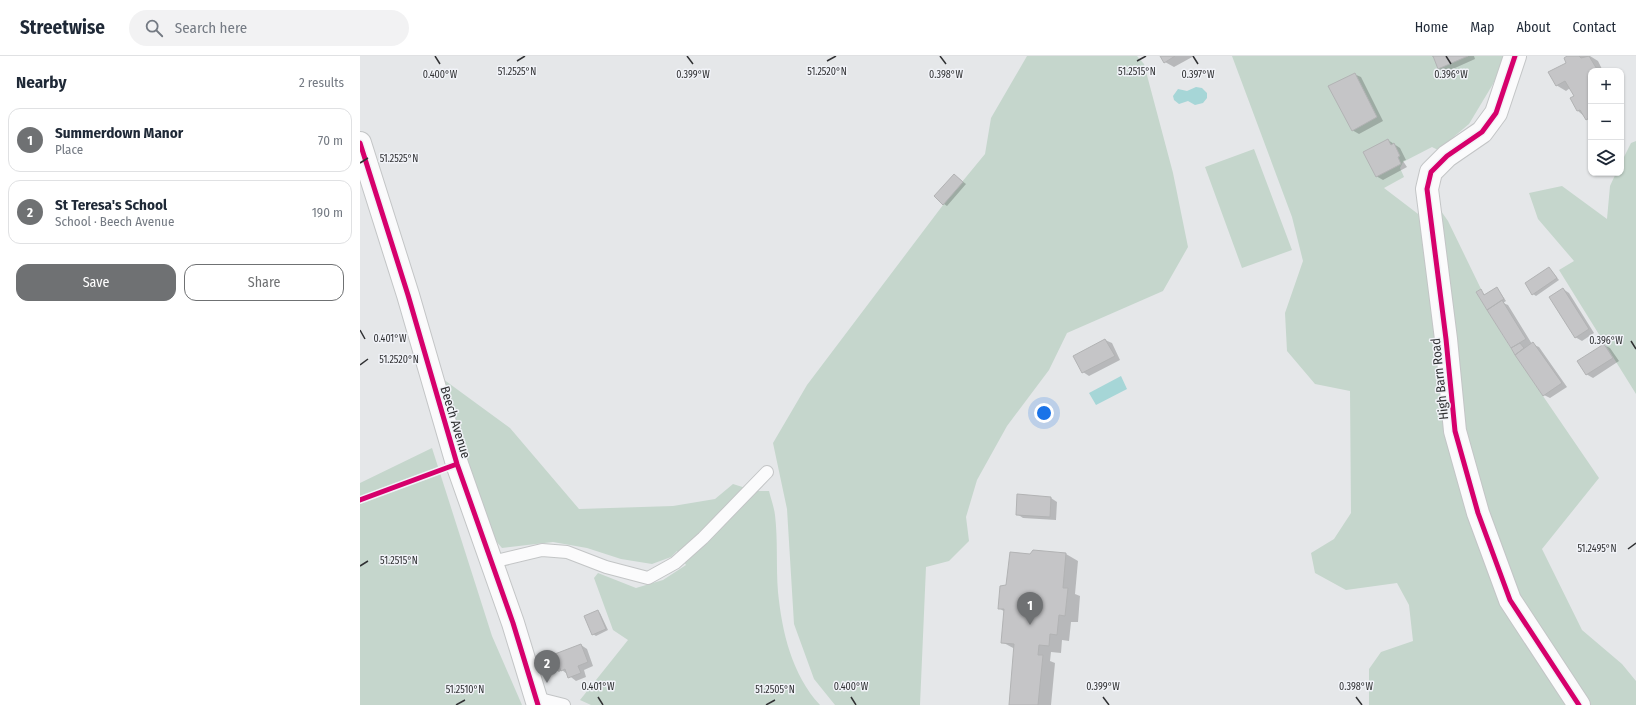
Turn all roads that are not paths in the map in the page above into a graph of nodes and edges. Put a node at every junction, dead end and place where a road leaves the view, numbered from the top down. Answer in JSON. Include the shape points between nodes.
{"nodes":[{"id":1,"x":1515,"y":56,"type":"edge"},
{"id":2,"x":360,"y":143,"type":"edge"},
{"id":3,"x":766,"y":472,"type":"dead end"},
{"id":4,"x":492,"y":562,"type":"junction"},
{"id":5,"x":537,"y":702,"type":"edge"},
{"id":6,"x":564,"y":705,"type":"edge"},
{"id":7,"x":1579,"y":705,"type":"edge"}],
"edges":[{"from":1,"to":7,"type":"street","name":"High Barn Road","via":[[1496,113],[1482,132],[1447,156],[1432,172],[1427,189],[1455,431],[1478,513],[1510,600]]},
{"from":2,"to":4,"type":"street","name":"Beech Avenue","via":[[408,294],[457,464]]},
{"from":3,"to":4,"type":"lane","via":[[703,538],[675,563],[648,578],[606,567],[567,552],[542,550]]},
{"from":4,"to":5,"type":"street","name":"Beech Avenue"},
{"from":5,"to":6,"type":"lane"}]}
